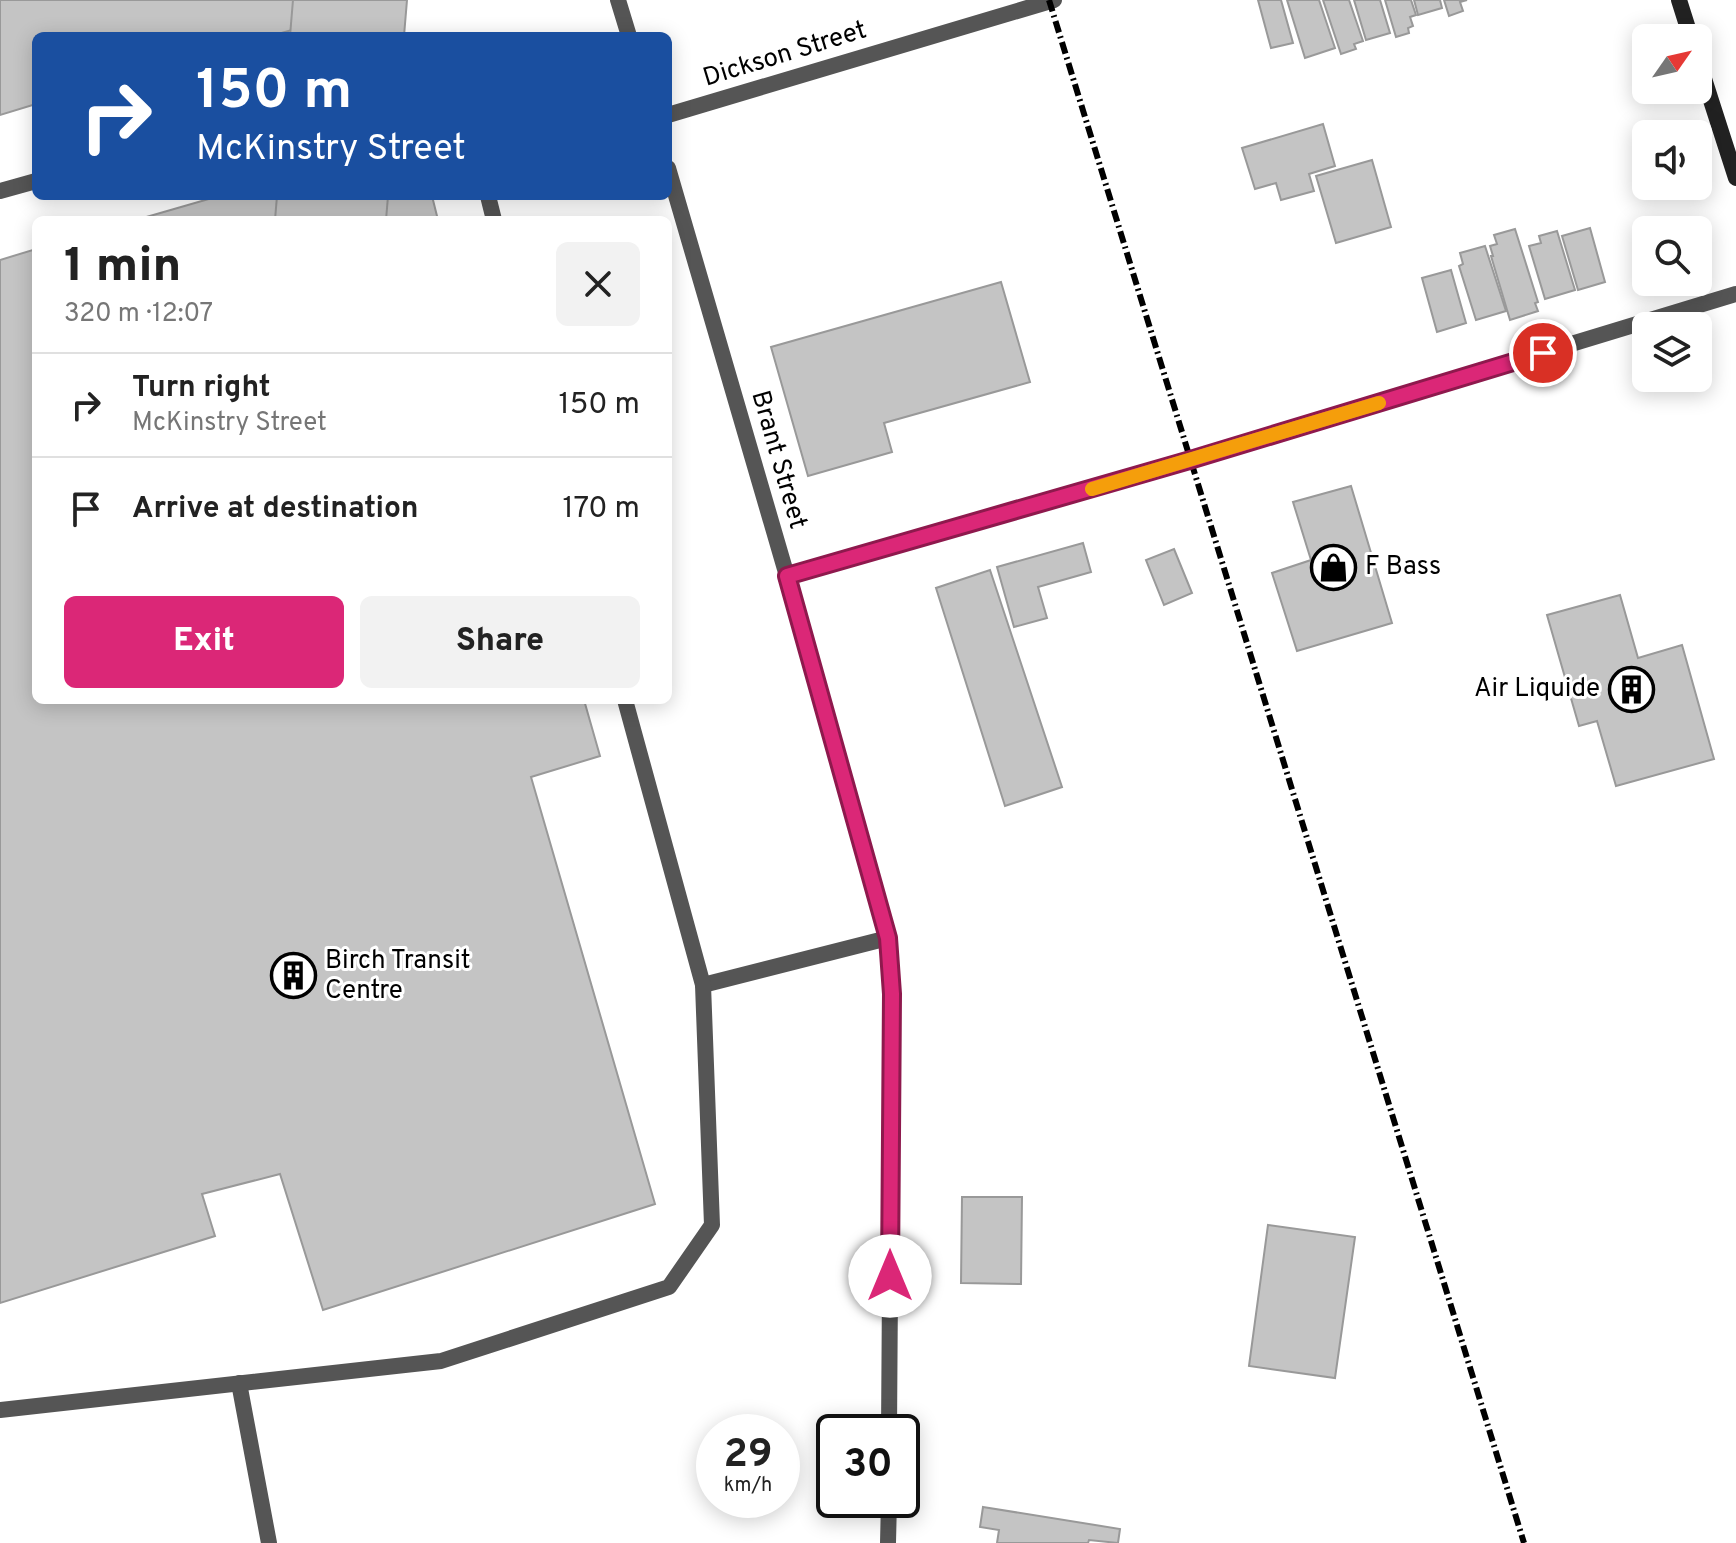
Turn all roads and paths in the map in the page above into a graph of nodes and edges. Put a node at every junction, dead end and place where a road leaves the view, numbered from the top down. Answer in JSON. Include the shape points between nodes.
{"nodes":[{"id":1,"x":618,"y":0,"type":"edge"},
{"id":2,"x":1054,"y":0,"type":"edge"},
{"id":3,"x":1679,"y":0,"type":"edge"},
{"id":4,"x":1687,"y":24,"type":"edge"},
{"id":5,"x":628,"y":32,"type":"edge"},
{"id":6,"x":1712,"y":103,"type":"edge"},
{"id":7,"x":672,"y":114,"type":"edge"},
{"id":8,"x":1736,"y":178,"type":"edge"},
{"id":9,"x":32,"y":182,"type":"edge"},
{"id":10,"x":672,"y":182,"type":"edge"},
{"id":11,"x":0,"y":191,"type":"edge"},
{"id":12,"x":1736,"y":294,"type":"edge"},
{"id":13,"x":787,"y":576,"type":"junction"},
{"id":14,"x":626,"y":704,"type":"edge"},
{"id":15,"x":888,"y":938,"type":"junction"},
{"id":16,"x":703,"y":985,"type":"junction"},
{"id":17,"x":239,"y":1383,"type":"junction"},
{"id":18,"x":0,"y":1410,"type":"edge"},
{"id":19,"x":889,"y":1414,"type":"edge"},
{"id":20,"x":889,"y":1518,"type":"edge"},
{"id":21,"x":269,"y":1543,"type":"edge"},
{"id":22,"x":888,"y":1543,"type":"edge"}],
"edges":[{"from":1,"to":5,"type":"street"},
{"from":2,"to":7,"type":"street","name":"Dickson Street"},
{"from":3,"to":4,"type":"main road"},
{"from":6,"to":8,"type":"main road"},
{"from":9,"to":11,"type":"street"},
{"from":10,"to":13,"type":"street","name":"Brant Street"},
{"from":12,"to":13,"type":"street"},
{"from":13,"to":15,"type":"street","name":"Brant Street"},
{"from":14,"to":16,"type":"street"},
{"from":15,"to":16,"type":"street"},
{"from":15,"to":19,"type":"street","name":"Brant Street"},
{"from":16,"to":17,"type":"street","via":[[712,1225],[669,1287],[441,1361]]},
{"from":17,"to":18,"type":"street"},
{"from":17,"to":21,"type":"street"},
{"from":20,"to":22,"type":"street"}]}
